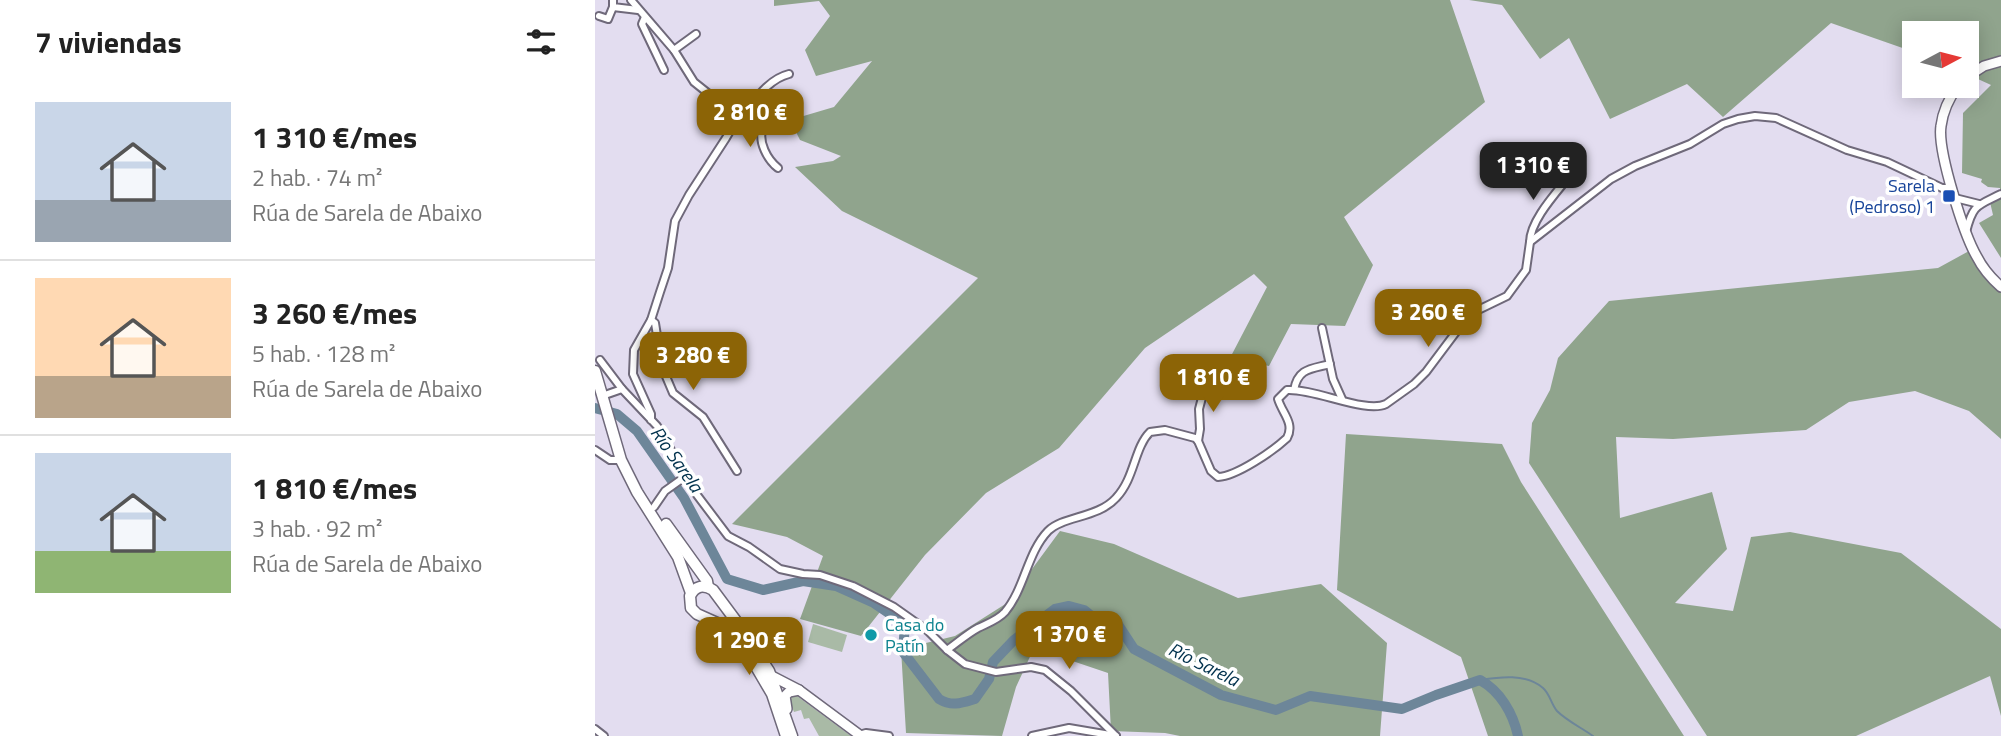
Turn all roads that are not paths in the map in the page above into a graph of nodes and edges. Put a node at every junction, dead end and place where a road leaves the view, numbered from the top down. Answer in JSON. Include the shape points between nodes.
{"nodes":[{"id":1,"x":631,"y":0,"type":"edge"},
{"id":2,"x":613,"y":3,"type":"edge"},
{"id":3,"x":638,"y":10,"type":"junction"},
{"id":4,"x":599,"y":16,"type":"dead end"},
{"id":5,"x":645,"y":17,"type":"junction"},
{"id":6,"x":696,"y":34,"type":"dead end"},
{"id":7,"x":674,"y":50,"type":"junction"},
{"id":8,"x":2001,"y":61,"type":"edge"},
{"id":9,"x":1979,"y":69,"type":"edge"},
{"id":10,"x":664,"y":70,"type":"dead end"},
{"id":11,"x":789,"y":74,"type":"dead end"},
{"id":12,"x":1950,"y":98,"type":"edge"},
{"id":13,"x":749,"y":107,"type":"junction"},
{"id":14,"x":737,"y":112,"type":"junction"},
{"id":15,"x":778,"y":168,"type":"dead end"},
{"id":16,"x":1571,"y":174,"type":"dead end"},
{"id":17,"x":1952,"y":188,"type":"junction"},
{"id":18,"x":2001,"y":194,"type":"edge"},
{"id":19,"x":1955,"y":198,"type":"junction"},
{"id":20,"x":1979,"y":204,"type":"junction"},
{"id":21,"x":1966,"y":234,"type":"junction"},
{"id":22,"x":1530,"y":242,"type":"junction"},
{"id":23,"x":2001,"y":287,"type":"edge"},
{"id":24,"x":651,"y":320,"type":"junction"},
{"id":25,"x":1322,"y":328,"type":"dead end"},
{"id":26,"x":600,"y":360,"type":"dead end"},
{"id":27,"x":1330,"y":364,"type":"junction"},
{"id":28,"x":595,"y":372,"type":"edge"},
{"id":29,"x":1208,"y":376,"type":"dead end"},
{"id":30,"x":622,"y":389,"type":"junction"},
{"id":31,"x":1294,"y":390,"type":"junction"},
{"id":32,"x":600,"y":392,"type":"edge"},
{"id":33,"x":1342,"y":399,"type":"junction"},
{"id":34,"x":651,"y":420,"type":"junction"},
{"id":35,"x":1198,"y":441,"type":"junction"},
{"id":36,"x":595,"y":450,"type":"edge"},
{"id":37,"x":623,"y":464,"type":"junction"},
{"id":38,"x":737,"y":471,"type":"dead end"},
{"id":39,"x":684,"y":478,"type":"junction"},
{"id":40,"x":653,"y":507,"type":"junction"},
{"id":41,"x":708,"y":587,"type":"junction"},
{"id":42,"x":691,"y":593,"type":"junction"},
{"id":43,"x":717,"y":598,"type":"junction"},
{"id":44,"x":702,"y":615,"type":"junction"},
{"id":45,"x":726,"y":626,"type":"junction"},
{"id":46,"x":754,"y":648,"type":"junction"},
{"id":47,"x":947,"y":650,"type":"junction"},
{"id":48,"x":770,"y":675,"type":"junction"},
{"id":49,"x":799,"y":690,"type":"junction"},
{"id":50,"x":776,"y":696,"type":"junction"},
{"id":51,"x":595,"y":729,"type":"edge"},
{"id":52,"x":860,"y":735,"type":"edge"},
{"id":53,"x":604,"y":736,"type":"edge"},
{"id":54,"x":786,"y":736,"type":"edge"},
{"id":55,"x":794,"y":736,"type":"edge"},
{"id":56,"x":889,"y":736,"type":"edge"},
{"id":57,"x":1032,"y":736,"type":"edge"},
{"id":58,"x":1116,"y":736,"type":"edge"}],
"edges":[{"from":1,"to":3,"type":"street"},
{"from":2,"to":3,"type":"street"},
{"from":2,"to":4,"type":"street","via":[[608,19]]},
{"from":3,"to":5,"type":"street"},
{"from":5,"to":7,"type":"street"},
{"from":5,"to":10,"type":"street","via":[[642,24]]},
{"from":6,"to":7,"type":"street"},
{"from":7,"to":14,"type":"street","via":[[694,82]]},
{"from":8,"to":9,"type":"street"},
{"from":11,"to":13,"type":"street","via":[[766,88]]},
{"from":12,"to":17,"type":"street","via":[[1940,135]]},
{"from":13,"to":14,"type":"street"},
{"from":13,"to":15,"type":"street","via":[[773,114],[762,132],[766,155]]},
{"from":14,"to":24,"type":"street","via":[[736,121],[675,221],[668,268]]},
{"from":16,"to":22,"type":"street","via":[[1538,218]]},
{"from":17,"to":19,"type":"street"},
{"from":17,"to":22,"type":"street","via":[[1942,188],[1776,118],[1755,116],[1723,124],[1690,144],[1623,172]]},
{"from":18,"to":20,"type":"street"},
{"from":19,"to":20,"type":"street"},
{"from":19,"to":21,"type":"street"},
{"from":20,"to":21,"type":"street"},
{"from":21,"to":23,"type":"street","via":[[1980,263]]},
{"from":22,"to":33,"type":"street","via":[[1526,270],[1507,296],[1465,320],[1414,384],[1381,406]]},
{"from":24,"to":34,"type":"street","via":[[634,350],[633,363]]},
{"from":24,"to":38,"type":"street","via":[[673,393],[703,417]]},
{"from":25,"to":27,"type":"street"},
{"from":26,"to":30,"type":"street"},
{"from":27,"to":31,"type":"street","via":[[1302,372]]},
{"from":27,"to":33,"type":"street"},
{"from":28,"to":32,"type":"main road"},
{"from":29,"to":35,"type":"street","via":[[1199,409]]},
{"from":30,"to":32,"type":"street"},
{"from":30,"to":34,"type":"street"},
{"from":31,"to":33,"type":"street"},
{"from":31,"to":35,"type":"street","via":[[1278,399],[1290,426],[1287,438],[1229,475],[1214,474]]},
{"from":32,"to":37,"type":"main road"},
{"from":34,"to":39,"type":"street"},
{"from":35,"to":47,"type":"street","via":[[1177,432],[1150,432],[1116,498],[1096,512],[1050,528],[1006,610]]},
{"from":36,"to":37,"type":"street"},
{"from":37,"to":40,"type":"main road"},
{"from":37,"to":42,"type":"main road","via":[[678,556]]},
{"from":39,"to":40,"type":"street"},
{"from":39,"to":47,"type":"street","via":[[727,536],[781,569],[853,586],[894,607]]},
{"from":40,"to":41,"type":"main road"},
{"from":41,"to":42,"type":"main road"},
{"from":41,"to":43,"type":"main road"},
{"from":42,"to":44,"type":"main road","via":[[691,608]]},
{"from":43,"to":44,"type":"main road","via":[[714,611]]},
{"from":43,"to":46,"type":"main road"},
{"from":44,"to":45,"type":"main road"},
{"from":45,"to":48,"type":"street"},
{"from":45,"to":50,"type":"main road"},
{"from":46,"to":48,"type":"main road"},
{"from":46,"to":49,"type":"street"},
{"from":47,"to":58,"type":"street","via":[[965,664],[992,671],[1045,670]]},
{"from":48,"to":49,"type":"street"},
{"from":48,"to":50,"type":"main road"},
{"from":49,"to":52,"type":"street"},
{"from":49,"to":55,"type":"street","via":[[789,692],[784,702]]},
{"from":50,"to":54,"type":"main road"},
{"from":50,"to":55,"type":"main road"},
{"from":51,"to":53,"type":"street"},
{"from":52,"to":56,"type":"street"},
{"from":57,"to":58,"type":"street","via":[[1069,728]]}]}
